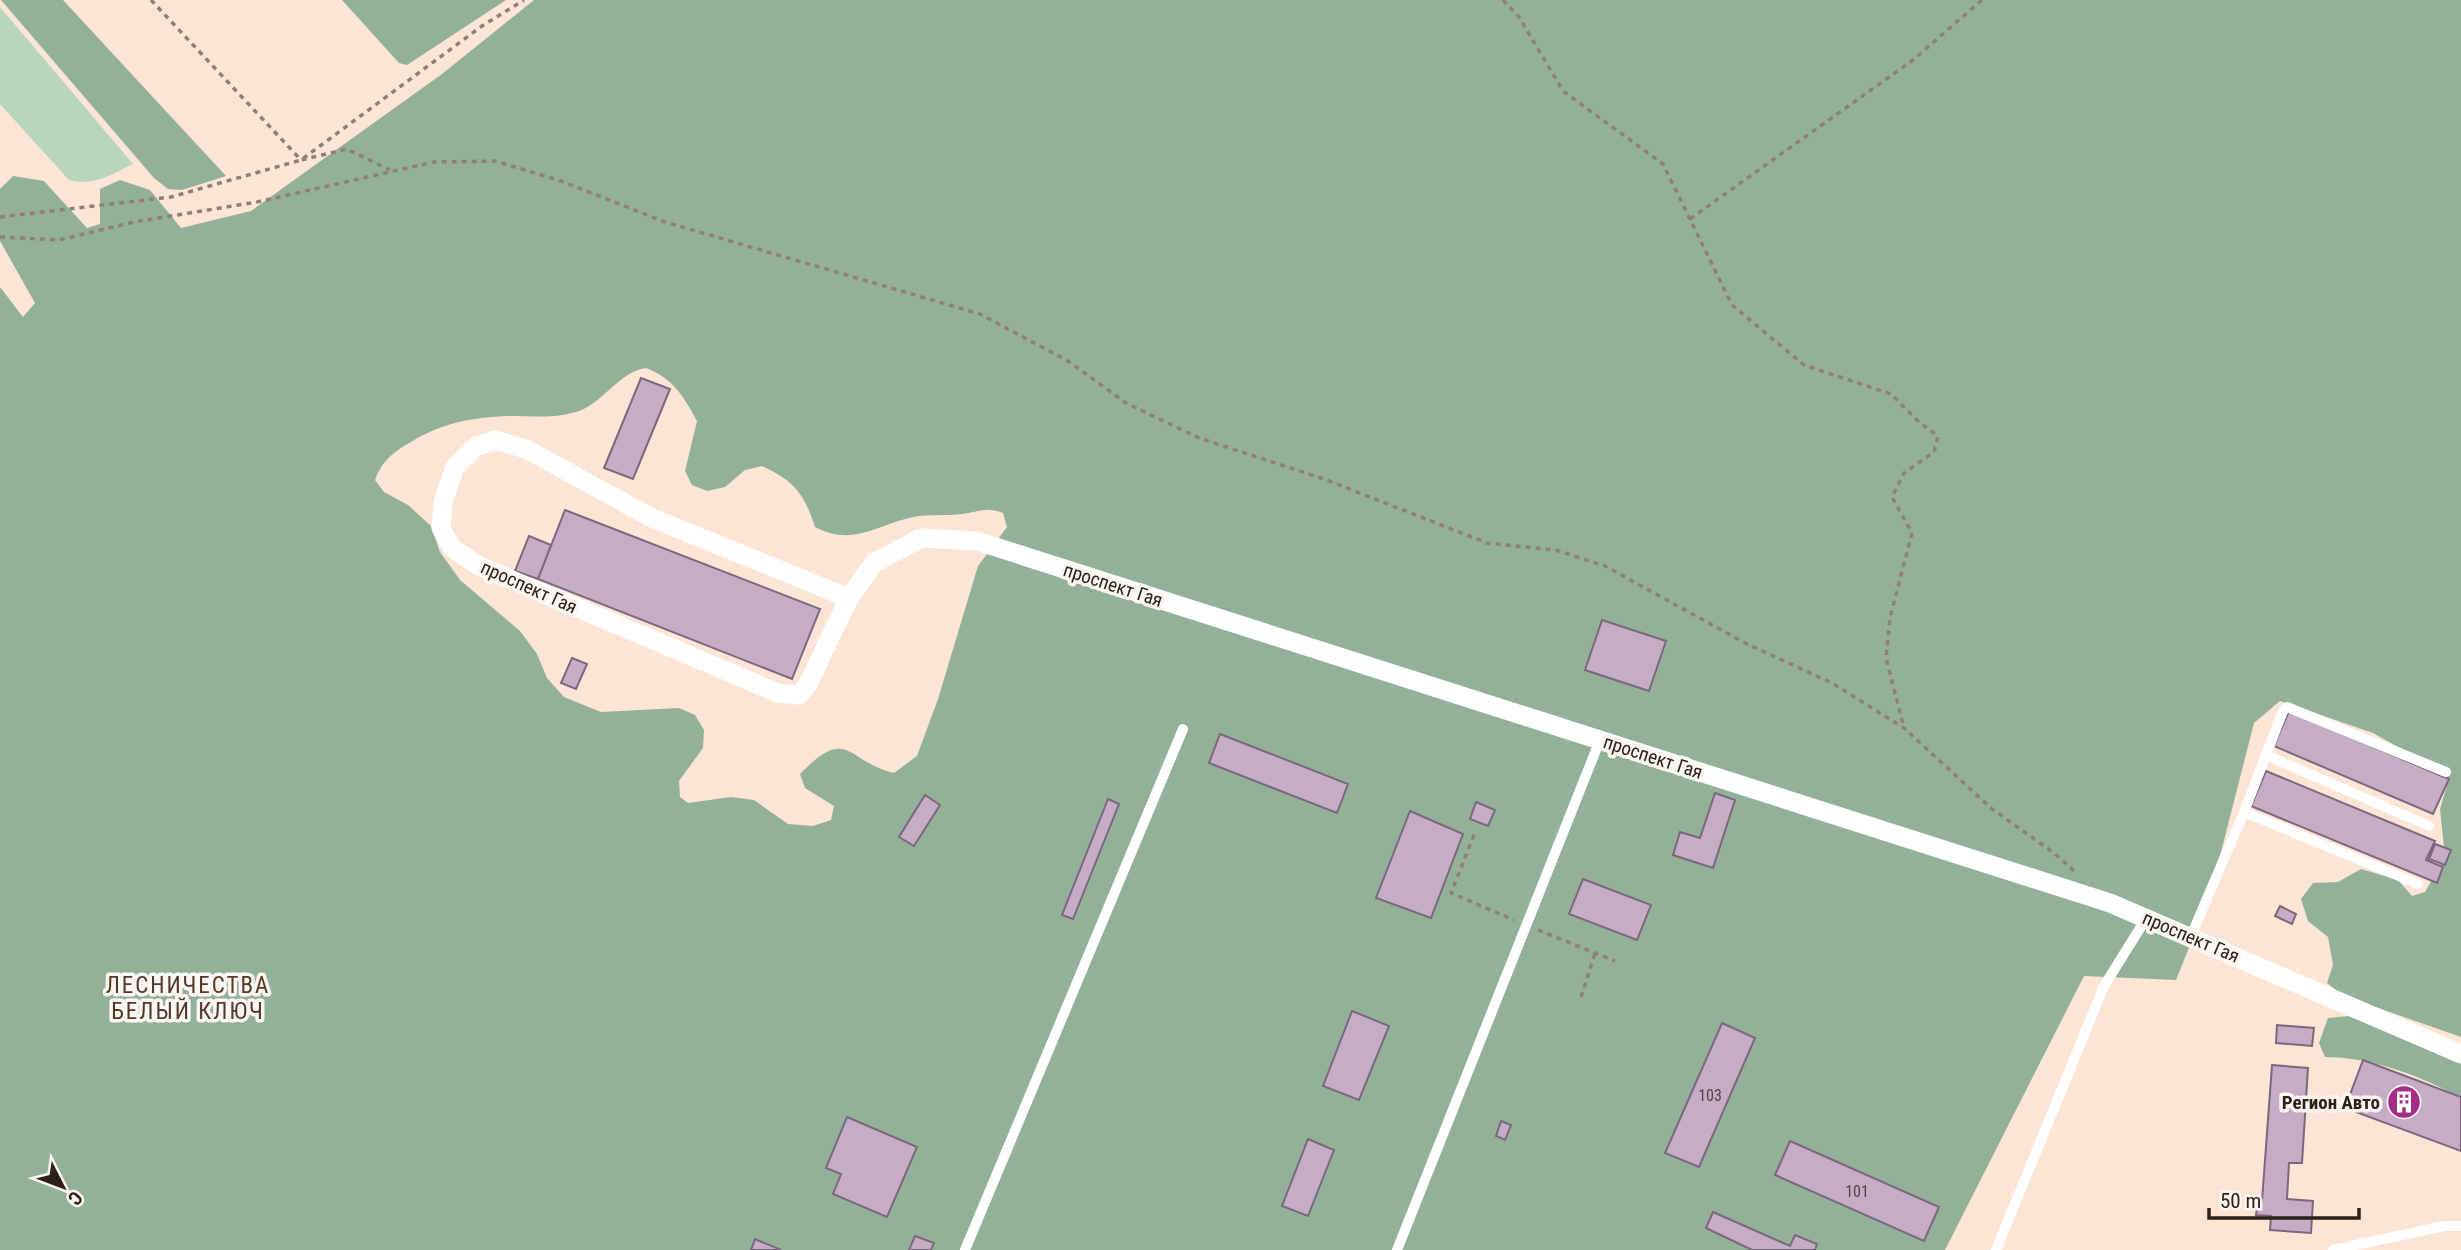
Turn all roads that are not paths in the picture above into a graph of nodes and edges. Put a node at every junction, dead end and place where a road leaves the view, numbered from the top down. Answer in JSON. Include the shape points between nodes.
{"nodes":[{"id":1,"x":849,"y":598,"type":"junction"},
{"id":2,"x":1183,"y":729,"type":"dead end"},
{"id":3,"x":1600,"y":740,"type":"junction"},
{"id":4,"x":2266,"y":755,"type":"junction"},
{"id":5,"x":2446,"y":772,"type":"dead end"},
{"id":6,"x":2244,"y":812,"type":"junction"},
{"id":7,"x":2429,"y":826,"type":"dead end"},
{"id":8,"x":2418,"y":884,"type":"dead end"},
{"id":9,"x":2147,"y":917,"type":"junction"},
{"id":10,"x":2191,"y":936,"type":"junction"},
{"id":11,"x":2461,"y":1054,"type":"edge"},
{"id":12,"x":2461,"y":1226,"type":"edge"},
{"id":13,"x":965,"y":1250,"type":"edge"},
{"id":14,"x":1396,"y":1250,"type":"edge"},
{"id":15,"x":1996,"y":1250,"type":"edge"},
{"id":16,"x":2333,"y":1250,"type":"edge"}],
"edges":[{"from":1,"to":1,"type":"street","name":"проспект Гая","via":[[808,684],[799,695],[778,693],[479,566],[452,548],[441,528],[443,502],[455,467],[475,447],[495,440],[526,449],[652,518]]},
{"from":1,"to":3,"type":"street","name":"проспект Гая","via":[[874,563],[921,538],[977,541]]},
{"from":2,"to":13,"type":"lane"},
{"from":3,"to":9,"type":"street","name":"проспект Гая"},
{"from":3,"to":14,"type":"lane"},
{"from":4,"to":5,"type":"lane","via":[[2287,707]]},
{"from":4,"to":6,"type":"lane"},
{"from":4,"to":7,"type":"lane"},
{"from":6,"to":8,"type":"lane"},
{"from":6,"to":10,"type":"lane"},
{"from":9,"to":10,"type":"street","name":"проспект Гая"},
{"from":9,"to":15,"type":"lane","via":[[2104,986]]},
{"from":10,"to":11,"type":"street","name":"проспект Гая"},
{"from":12,"to":16,"type":"lane"}]}
